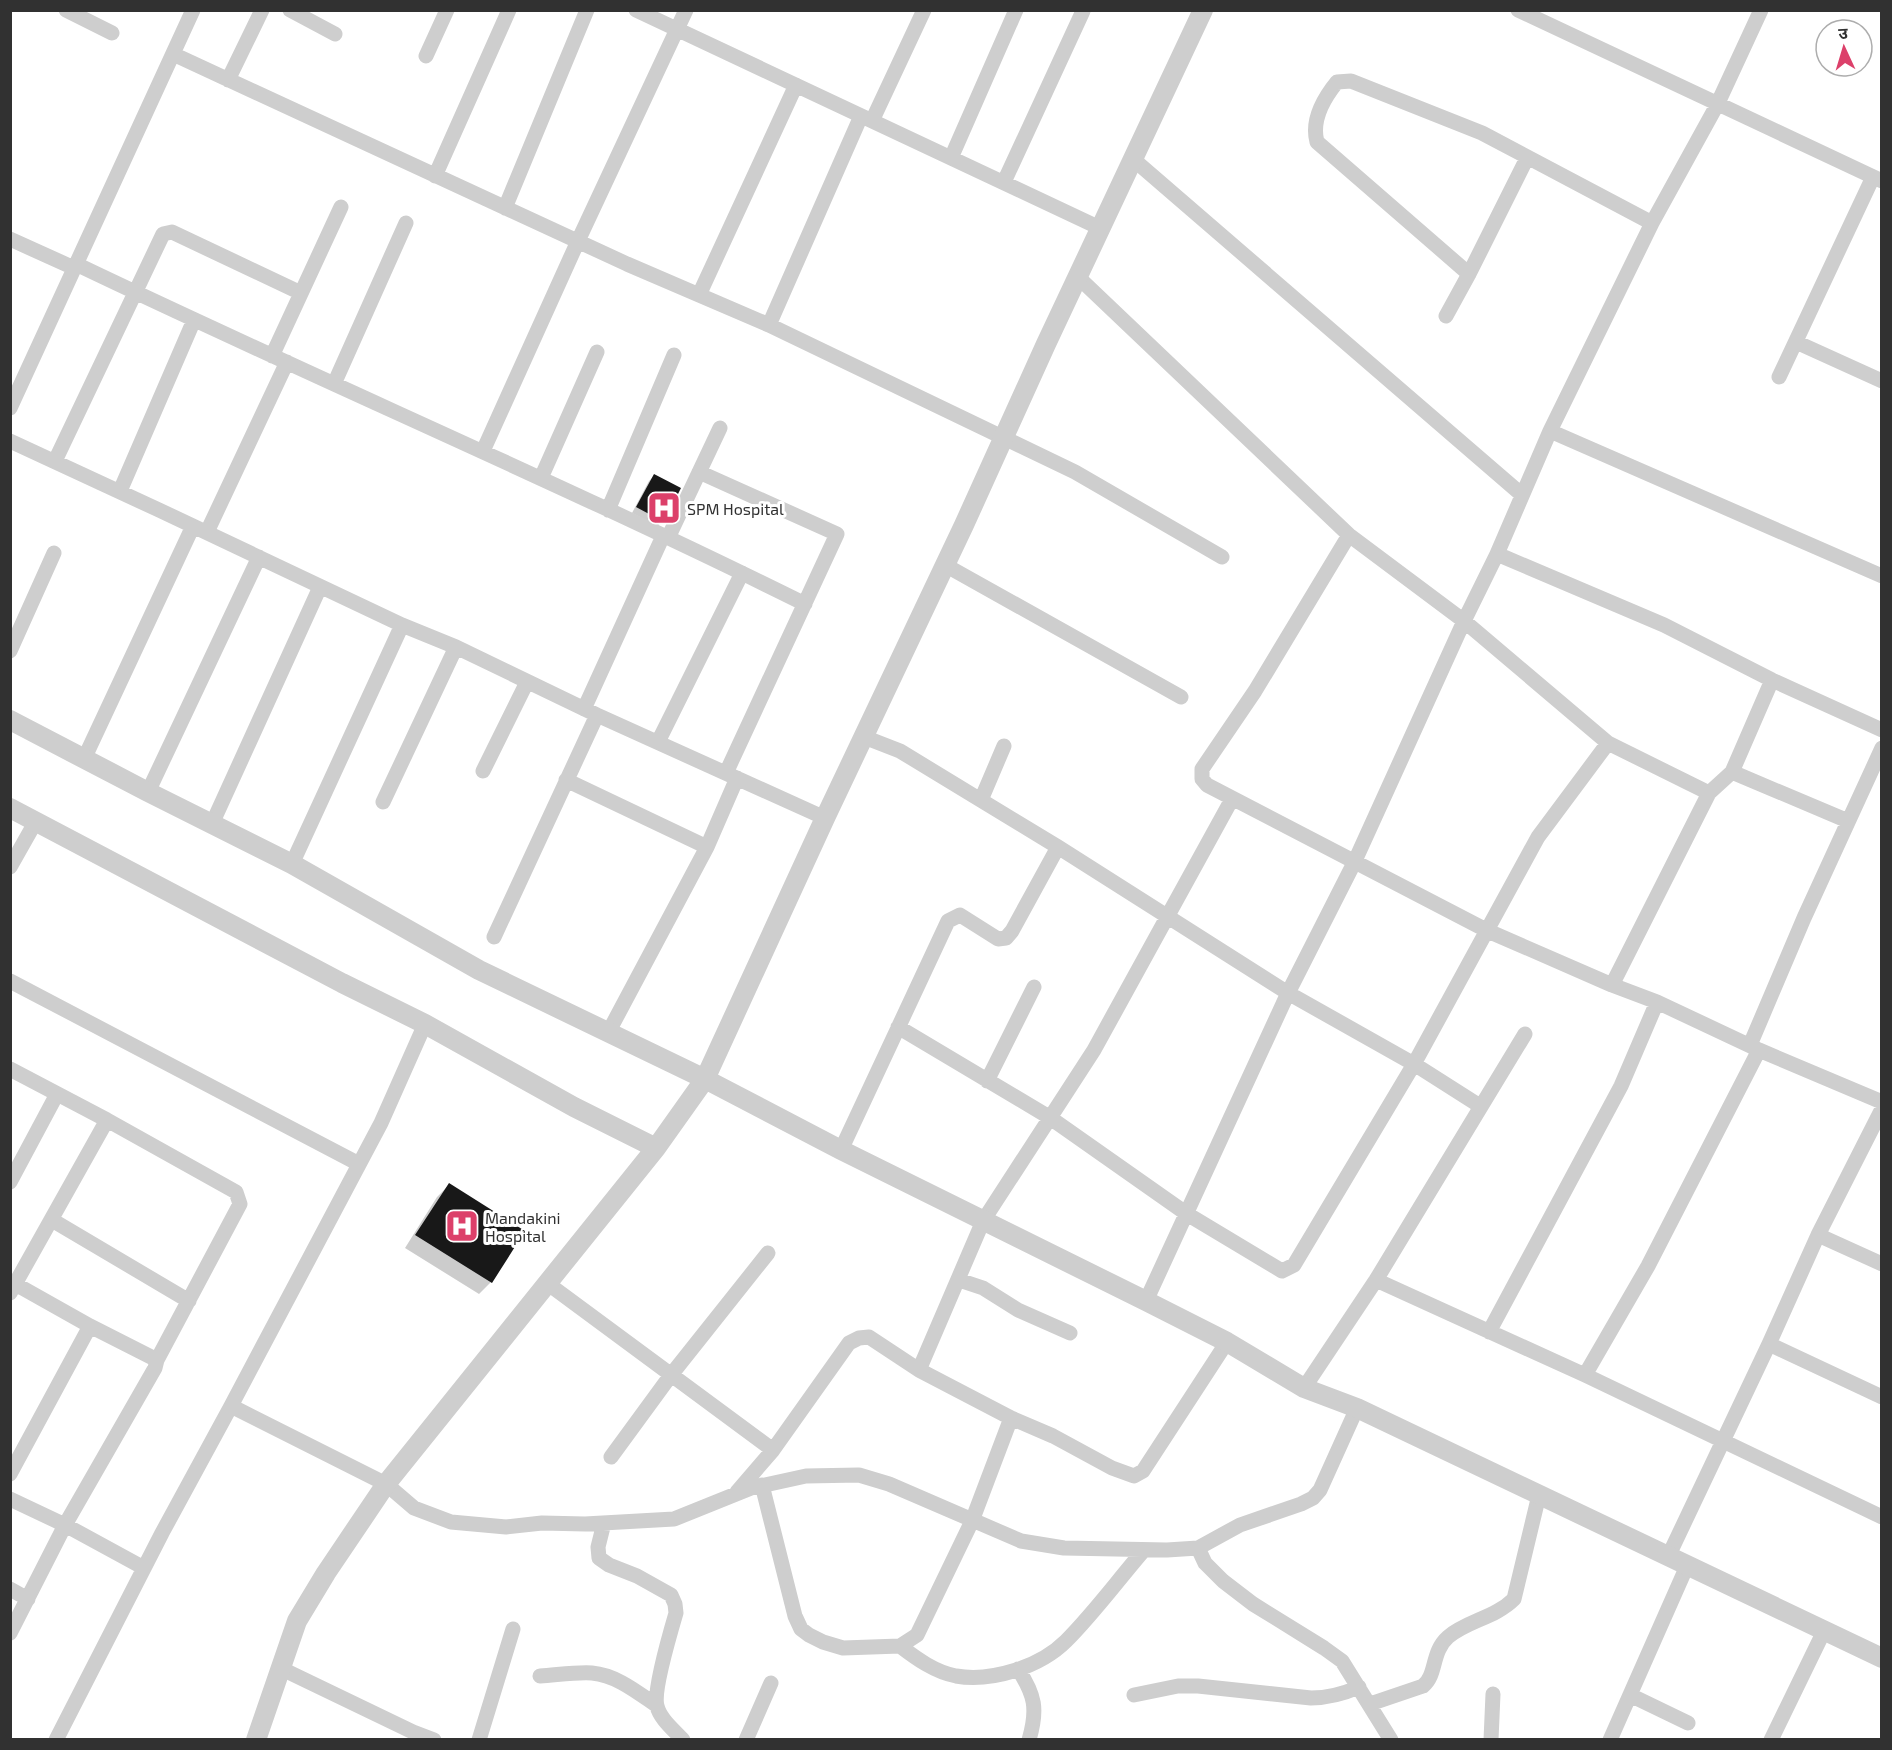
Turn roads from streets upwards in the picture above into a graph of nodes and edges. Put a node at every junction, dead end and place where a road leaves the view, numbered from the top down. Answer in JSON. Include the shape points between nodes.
{"nodes":[{"id":1,"x":66,"y":10,"type":"edge"},
{"id":2,"x":194,"y":10,"type":"edge"},
{"id":3,"x":262,"y":10,"type":"edge"},
{"id":4,"x":290,"y":10,"type":"edge"},
{"id":5,"x":447,"y":10,"type":"edge"},
{"id":6,"x":509,"y":10,"type":"edge"},
{"id":7,"x":587,"y":10,"type":"edge"},
{"id":8,"x":636,"y":10,"type":"edge"},
{"id":9,"x":686,"y":10,"type":"edge"},
{"id":10,"x":924,"y":10,"type":"edge"},
{"id":11,"x":1016,"y":10,"type":"edge"},
{"id":12,"x":1203,"y":10,"type":"edge"},
{"id":13,"x":1518,"y":10,"type":"edge"},
{"id":14,"x":1761,"y":10,"type":"edge"},
{"id":15,"x":1083,"y":11,"type":"edge"},
{"id":16,"x":678,"y":30,"type":"junction"},
{"id":17,"x":112,"y":33,"type":"dead end"},
{"id":18,"x":335,"y":34,"type":"dead end"},
{"id":19,"x":173,"y":54,"type":"junction"},
{"id":20,"x":426,"y":56,"type":"dead end"},
{"id":21,"x":228,"y":80,"type":"junction"},
{"id":22,"x":796,"y":85,"type":"junction"},
{"id":23,"x":1717,"y":105,"type":"junction"},
{"id":24,"x":867,"y":118,"type":"junction"},
{"id":25,"x":951,"y":158,"type":"junction"},
{"id":26,"x":1527,"y":158,"type":"junction"},
{"id":27,"x":1133,"y":159,"type":"junction"},
{"id":28,"x":435,"y":176,"type":"junction"},
{"id":29,"x":1877,"y":179,"type":"edge"},
{"id":30,"x":1004,"y":182,"type":"junction"},
{"id":31,"x":341,"y":207,"type":"dead end"},
{"id":32,"x":505,"y":208,"type":"junction"},
{"id":33,"x":406,"y":223,"type":"dead end"},
{"id":34,"x":1652,"y":223,"type":"junction"},
{"id":35,"x":1102,"y":229,"type":"junction"},
{"id":36,"x":10,"y":239,"type":"edge"},
{"id":37,"x":578,"y":241,"type":"junction"},
{"id":38,"x":75,"y":266,"type":"junction"},
{"id":39,"x":1469,"y":274,"type":"junction"},
{"id":40,"x":1079,"y":278,"type":"junction"},
{"id":41,"x":136,"y":292,"type":"junction"},
{"id":42,"x":301,"y":293,"type":"junction"},
{"id":43,"x":699,"y":295,"type":"junction"},
{"id":44,"x":1446,"y":316,"type":"dead end"},
{"id":45,"x":194,"y":320,"type":"junction"},
{"id":46,"x":769,"y":325,"type":"junction"},
{"id":47,"x":1796,"y":342,"type":"junction"},
{"id":48,"x":597,"y":352,"type":"dead end"},
{"id":49,"x":674,"y":355,"type":"dead end"},
{"id":50,"x":272,"y":356,"type":"junction"},
{"id":51,"x":287,"y":362,"type":"junction"},
{"id":52,"x":1779,"y":376,"type":"dead end"},
{"id":53,"x":1881,"y":381,"type":"edge"},
{"id":54,"x":334,"y":384,"type":"junction"},
{"id":55,"x":10,"y":408,"type":"edge"},
{"id":56,"x":720,"y":428,"type":"dead end"},
{"id":57,"x":1550,"y":431,"type":"junction"},
{"id":58,"x":1003,"y":439,"type":"junction"},
{"id":59,"x":10,"y":441,"type":"edge"},
{"id":60,"x":483,"y":451,"type":"junction"},
{"id":61,"x":55,"y":461,"type":"junction"},
{"id":62,"x":699,"y":472,"type":"junction"},
{"id":63,"x":541,"y":478,"type":"junction"},
{"id":64,"x":120,"y":491,"type":"junction"},
{"id":65,"x":1521,"y":494,"type":"junction"},
{"id":66,"x":608,"y":510,"type":"junction"},
{"id":67,"x":200,"y":529,"type":"junction"},
{"id":68,"x":1349,"y":535,"type":"junction"},
{"id":69,"x":666,"y":537,"type":"junction"},
{"id":70,"x":54,"y":553,"type":"dead end"},
{"id":71,"x":1497,"y":554,"type":"junction"},
{"id":72,"x":259,"y":557,"type":"junction"},
{"id":73,"x":1222,"y":557,"type":"dead end"},
{"id":74,"x":945,"y":565,"type":"junction"},
{"id":75,"x":742,"y":573,"type":"junction"},
{"id":76,"x":1881,"y":576,"type":"edge"},
{"id":77,"x":320,"y":586,"type":"junction"},
{"id":78,"x":805,"y":604,"type":"junction"},
{"id":79,"x":1464,"y":621,"type":"junction"},
{"id":80,"x":402,"y":626,"type":"junction"},
{"id":81,"x":456,"y":647,"type":"junction"},
{"id":82,"x":10,"y":651,"type":"edge"},
{"id":83,"x":1772,"y":680,"type":"junction"},
{"id":84,"x":527,"y":682,"type":"junction"},
{"id":85,"x":1181,"y":697,"type":"dead end"},
{"id":86,"x":590,"y":712,"type":"junction"},
{"id":87,"x":10,"y":720,"type":"edge"},
{"id":88,"x":1881,"y":730,"type":"edge"},
{"id":89,"x":864,"y":737,"type":"junction"},
{"id":90,"x":658,"y":742,"type":"junction"},
{"id":91,"x":1608,"y":743,"type":"junction"},
{"id":92,"x":1004,"y":746,"type":"dead end"},
{"id":93,"x":1881,"y":748,"type":"edge"},
{"id":94,"x":84,"y":759,"type":"junction"},
{"id":95,"x":483,"y":771,"type":"dead end"},
{"id":96,"x":1732,"y":772,"type":"junction"},
{"id":97,"x":731,"y":776,"type":"junction"},
{"id":98,"x":566,"y":780,"type":"junction"},
{"id":99,"x":148,"y":792,"type":"junction"},
{"id":100,"x":1708,"y":793,"type":"junction"},
{"id":101,"x":1232,"y":799,"type":"junction"},
{"id":102,"x":981,"y":800,"type":"junction"},
{"id":103,"x":383,"y":802,"type":"dead end"},
{"id":104,"x":10,"y":808,"type":"edge"},
{"id":105,"x":825,"y":818,"type":"junction"},
{"id":106,"x":36,"y":821,"type":"junction"},
{"id":107,"x":1848,"y":821,"type":"junction"},
{"id":108,"x":212,"y":824,"type":"junction"},
{"id":109,"x":707,"y":847,"type":"junction"},
{"id":110,"x":1058,"y":847,"type":"junction"},
{"id":111,"x":1354,"y":863,"type":"junction"},
{"id":112,"x":292,"y":864,"type":"junction"},
{"id":113,"x":10,"y":867,"type":"edge"},
{"id":114,"x":1166,"y":916,"type":"junction"},
{"id":115,"x":1488,"y":931,"type":"junction"},
{"id":116,"x":494,"y":937,"type":"dead end"},
{"id":117,"x":10,"y":981,"type":"edge"},
{"id":118,"x":1612,"y":985,"type":"junction"},
{"id":119,"x":1034,"y":987,"type":"dead end"},
{"id":120,"x":1288,"y":993,"type":"junction"},
{"id":121,"x":1657,"y":1002,"type":"junction"},
{"id":122,"x":425,"y":1024,"type":"junction"},
{"id":123,"x":898,"y":1027,"type":"junction"},
{"id":124,"x":608,"y":1033,"type":"junction"},
{"id":125,"x":1525,"y":1034,"type":"dead end"},
{"id":126,"x":1754,"y":1048,"type":"junction"},
{"id":127,"x":1414,"y":1064,"type":"junction"},
{"id":128,"x":10,"y":1070,"type":"edge"},
{"id":129,"x":705,"y":1079,"type":"junction"},
{"id":130,"x":987,"y":1081,"type":"junction"},
{"id":131,"x":57,"y":1094,"type":"junction"},
{"id":132,"x":1881,"y":1102,"type":"edge"},
{"id":133,"x":1480,"y":1106,"type":"junction"},
{"id":134,"x":1881,"y":1109,"type":"edge"},
{"id":135,"x":1049,"y":1117,"type":"junction"},
{"id":136,"x":107,"y":1120,"type":"junction"},
{"id":137,"x":656,"y":1148,"type":"junction"},
{"id":138,"x":841,"y":1150,"type":"junction"},
{"id":139,"x":359,"y":1164,"type":"junction"},
{"id":140,"x":10,"y":1182,"type":"edge"},
{"id":141,"x":1187,"y":1214,"type":"junction"},
{"id":142,"x":52,"y":1220,"type":"junction"},
{"id":143,"x":984,"y":1221,"type":"junction"},
{"id":144,"x":1818,"y":1235,"type":"junction"},
{"id":145,"x":768,"y":1253,"type":"dead end"},
{"id":146,"x":1881,"y":1264,"type":"edge"},
{"id":147,"x":958,"y":1280,"type":"junction"},
{"id":148,"x":1376,"y":1280,"type":"junction"},
{"id":149,"x":547,"y":1283,"type":"junction"},
{"id":150,"x":12,"y":1286,"type":"edge"},
{"id":151,"x":189,"y":1301,"type":"junction"},
{"id":152,"x":1146,"y":1301,"type":"junction"},
{"id":153,"x":90,"y":1326,"type":"junction"},
{"id":154,"x":1489,"y":1332,"type":"junction"},
{"id":155,"x":1070,"y":1333,"type":"dead end"},
{"id":156,"x":1227,"y":1342,"type":"junction"},
{"id":157,"x":1769,"y":1344,"type":"junction"},
{"id":158,"x":157,"y":1360,"type":"junction"},
{"id":159,"x":919,"y":1370,"type":"junction"},
{"id":160,"x":671,"y":1375,"type":"junction"},
{"id":161,"x":1585,"y":1375,"type":"junction"},
{"id":162,"x":1304,"y":1388,"type":"junction"},
{"id":163,"x":1881,"y":1397,"type":"edge"},
{"id":164,"x":231,"y":1407,"type":"junction"},
{"id":165,"x":1357,"y":1408,"type":"junction"},
{"id":166,"x":1011,"y":1418,"type":"junction"},
{"id":167,"x":1723,"y":1443,"type":"junction"},
{"id":168,"x":773,"y":1450,"type":"junction"},
{"id":169,"x":611,"y":1457,"type":"dead end"},
{"id":170,"x":10,"y":1474,"type":"edge"},
{"id":171,"x":386,"y":1484,"type":"junction"},
{"id":172,"x":762,"y":1485,"type":"junction"},
{"id":173,"x":735,"y":1494,"type":"junction"},
{"id":174,"x":1539,"y":1495,"type":"junction"},
{"id":175,"x":10,"y":1498,"type":"edge"},
{"id":176,"x":1881,"y":1517,"type":"edge"},
{"id":177,"x":972,"y":1521,"type":"junction"},
{"id":178,"x":604,"y":1523,"type":"junction"},
{"id":179,"x":65,"y":1525,"type":"junction"},
{"id":180,"x":1198,"y":1548,"type":"junction"},
{"id":181,"x":1144,"y":1550,"type":"junction"},
{"id":182,"x":1668,"y":1557,"type":"junction"},
{"id":183,"x":1687,"y":1566,"type":"junction"},
{"id":184,"x":144,"y":1568,"type":"junction"},
{"id":185,"x":10,"y":1589,"type":"edge"},
{"id":186,"x":28,"y":1599,"type":"junction"},
{"id":187,"x":513,"y":1629,"type":"dead end"},
{"id":188,"x":1824,"y":1631,"type":"junction"},
{"id":189,"x":10,"y":1633,"type":"edge"},
{"id":190,"x":900,"y":1646,"type":"junction"},
{"id":191,"x":1881,"y":1658,"type":"edge"},
{"id":192,"x":280,"y":1668,"type":"junction"},
{"id":193,"x":1018,"y":1669,"type":"junction"},
{"id":194,"x":540,"y":1676,"type":"dead end"},
{"id":195,"x":771,"y":1683,"type":"dead end"},
{"id":196,"x":1359,"y":1687,"type":"junction"},
{"id":197,"x":1493,"y":1694,"type":"dead end"},
{"id":198,"x":1134,"y":1695,"type":"dead end"},
{"id":199,"x":1630,"y":1695,"type":"junction"},
{"id":200,"x":1370,"y":1704,"type":"junction"},
{"id":201,"x":656,"y":1705,"type":"junction"},
{"id":202,"x":1688,"y":1723,"type":"dead end"},
{"id":203,"x":56,"y":1740,"type":"edge"},
{"id":204,"x":256,"y":1740,"type":"edge"},
{"id":205,"x":434,"y":1740,"type":"edge"},
{"id":206,"x":478,"y":1740,"type":"edge"},
{"id":207,"x":682,"y":1740,"type":"edge"},
{"id":208,"x":746,"y":1740,"type":"edge"},
{"id":209,"x":1029,"y":1740,"type":"edge"},
{"id":210,"x":1391,"y":1740,"type":"edge"},
{"id":211,"x":1491,"y":1740,"type":"edge"},
{"id":212,"x":1610,"y":1740,"type":"edge"},
{"id":213,"x":1771,"y":1740,"type":"edge"}],
"edges":[{"from":1,"to":17,"type":"street"},
{"from":2,"to":19,"type":"street"},
{"from":3,"to":21,"type":"street"},
{"from":4,"to":18,"type":"street"},
{"from":5,"to":20,"type":"street"},
{"from":6,"to":28,"type":"street"},
{"from":7,"to":32,"type":"street"},
{"from":8,"to":16,"type":"street"},
{"from":9,"to":16,"type":"street"},
{"from":10,"to":24,"type":"street"},
{"from":11,"to":25,"type":"street"},
{"from":12,"to":27,"type":"street"},
{"from":13,"to":23,"type":"street"},
{"from":14,"to":23,"type":"street"},
{"from":15,"to":30,"type":"street"},
{"from":16,"to":22,"type":"street"},
{"from":16,"to":37,"type":"street"},
{"from":19,"to":21,"type":"street"},
{"from":19,"to":38,"type":"street"},
{"from":21,"to":28,"type":"street"},
{"from":22,"to":24,"type":"street"},
{"from":22,"to":43,"type":"street"},
{"from":23,"to":29,"type":"street"},
{"from":23,"to":34,"type":"street"},
{"from":24,"to":25,"type":"street"},
{"from":24,"to":46,"type":"street"},
{"from":25,"to":30,"type":"street"},
{"from":26,"to":34,"type":"street"},
{"from":26,"to":39,"type":"street"},
{"from":26,"to":39,"type":"street","via":[[1482,133],[1351,81],[1337,82],[1325,96],[1317,120],[1317,142]]},
{"from":27,"to":35,"type":"street"},
{"from":27,"to":65,"type":"street"},
{"from":28,"to":32,"type":"street"},
{"from":29,"to":47,"type":"street"},
{"from":30,"to":35,"type":"street"},
{"from":31,"to":42,"type":"street"},
{"from":32,"to":37,"type":"street"},
{"from":33,"to":54,"type":"street"},
{"from":34,"to":57,"type":"street"},
{"from":35,"to":40,"type":"street"},
{"from":36,"to":38,"type":"street"},
{"from":37,"to":43,"type":"street"},
{"from":37,"to":60,"type":"street"},
{"from":38,"to":41,"type":"street"},
{"from":38,"to":55,"type":"street"},
{"from":39,"to":44,"type":"street"},
{"from":40,"to":58,"type":"street"},
{"from":40,"to":68,"type":"street"},
{"from":41,"to":42,"type":"street","via":[[163,234],[172,232]]},
{"from":41,"to":45,"type":"street"},
{"from":41,"to":61,"type":"street"},
{"from":42,"to":50,"type":"street"},
{"from":43,"to":46,"type":"street"},
{"from":45,"to":50,"type":"street"},
{"from":45,"to":64,"type":"street"},
{"from":46,"to":58,"type":"street"},
{"from":47,"to":52,"type":"street"},
{"from":47,"to":53,"type":"street"},
{"from":48,"to":63,"type":"street"},
{"from":49,"to":66,"type":"street"},
{"from":50,"to":51,"type":"street"},
{"from":51,"to":54,"type":"street"},
{"from":51,"to":67,"type":"street"},
{"from":54,"to":60,"type":"street"},
{"from":56,"to":62,"type":"street"},
{"from":57,"to":65,"type":"street"},
{"from":57,"to":76,"type":"street"},
{"from":58,"to":73,"type":"street","via":[[1075,472]]},
{"from":58,"to":74,"type":"street"},
{"from":59,"to":61,"type":"street"},
{"from":60,"to":63,"type":"street"},
{"from":61,"to":64,"type":"street"},
{"from":62,"to":69,"type":"street"},
{"from":62,"to":78,"type":"street","via":[[837,534]]},
{"from":63,"to":66,"type":"street"},
{"from":64,"to":67,"type":"street"},
{"from":65,"to":71,"type":"street"},
{"from":66,"to":69,"type":"street"},
{"from":67,"to":72,"type":"street"},
{"from":67,"to":94,"type":"street"},
{"from":68,"to":79,"type":"street"},
{"from":68,"to":101,"type":"street","via":[[1255,691],[1202,769],[1207,785]]},
{"from":69,"to":75,"type":"street"},
{"from":69,"to":86,"type":"street"},
{"from":70,"to":82,"type":"street"},
{"from":71,"to":79,"type":"street"},
{"from":71,"to":83,"type":"street","via":[[1664,625]]},
{"from":72,"to":77,"type":"street"},
{"from":72,"to":99,"type":"street"},
{"from":74,"to":85,"type":"street"},
{"from":74,"to":89,"type":"street"},
{"from":75,"to":78,"type":"street"},
{"from":75,"to":90,"type":"street"},
{"from":77,"to":80,"type":"street"},
{"from":77,"to":108,"type":"street"},
{"from":78,"to":97,"type":"street"},
{"from":79,"to":91,"type":"street"},
{"from":79,"to":111,"type":"street"},
{"from":80,"to":81,"type":"street"},
{"from":80,"to":112,"type":"street"},
{"from":81,"to":84,"type":"street"},
{"from":81,"to":103,"type":"street"},
{"from":83,"to":88,"type":"street"},
{"from":83,"to":96,"type":"street"},
{"from":84,"to":86,"type":"street"},
{"from":84,"to":95,"type":"street"},
{"from":86,"to":90,"type":"street"},
{"from":86,"to":98,"type":"street"},
{"from":87,"to":94,"type":"street"},
{"from":89,"to":102,"type":"street","via":[[900,751]]},
{"from":89,"to":105,"type":"street"},
{"from":90,"to":97,"type":"street"},
{"from":91,"to":100,"type":"street"},
{"from":91,"to":115,"type":"street","via":[[1538,837]]},
{"from":92,"to":102,"type":"street"},
{"from":93,"to":107,"type":"street"},
{"from":94,"to":99,"type":"street"},
{"from":96,"to":100,"type":"street"},
{"from":96,"to":107,"type":"street"},
{"from":97,"to":105,"type":"street"},
{"from":97,"to":109,"type":"street"},
{"from":98,"to":109,"type":"street"},
{"from":98,"to":116,"type":"street"},
{"from":99,"to":108,"type":"street"},
{"from":100,"to":118,"type":"street"},
{"from":101,"to":111,"type":"street"},
{"from":101,"to":114,"type":"street"},
{"from":102,"to":110,"type":"street"},
{"from":104,"to":106,"type":"street"},
{"from":105,"to":129,"type":"street"},
{"from":106,"to":113,"type":"street"},
{"from":106,"to":122,"type":"street"},
{"from":107,"to":126,"type":"street"},
{"from":108,"to":112,"type":"street"},
{"from":109,"to":124,"type":"street"},
{"from":110,"to":114,"type":"street"},
{"from":110,"to":123,"type":"street","via":[[1006,938],[998,939],[960,915],[948,921]]},
{"from":111,"to":115,"type":"street"},
{"from":111,"to":120,"type":"street"},
{"from":112,"to":124,"type":"street","via":[[479,970]]},
{"from":114,"to":120,"type":"street"},
{"from":114,"to":135,"type":"street","via":[[1094,1050]]},
{"from":115,"to":118,"type":"street"},
{"from":115,"to":127,"type":"street"},
{"from":117,"to":139,"type":"street"},
{"from":118,"to":121,"type":"street"},
{"from":119,"to":130,"type":"street"},
{"from":120,"to":127,"type":"street"},
{"from":120,"to":141,"type":"street"},
{"from":121,"to":126,"type":"street"},
{"from":121,"to":154,"type":"street","via":[[1621,1086]]},
{"from":122,"to":137,"type":"street"},
{"from":122,"to":139,"type":"street"},
{"from":123,"to":130,"type":"street"},
{"from":123,"to":138,"type":"street"},
{"from":124,"to":129,"type":"street"},
{"from":125,"to":133,"type":"street"},
{"from":126,"to":132,"type":"street"},
{"from":126,"to":161,"type":"street","via":[[1648,1266]]},
{"from":127,"to":133,"type":"street"},
{"from":127,"to":141,"type":"street","via":[[1294,1265],[1282,1271]]},
{"from":128,"to":131,"type":"street"},
{"from":129,"to":137,"type":"street"},
{"from":129,"to":138,"type":"street"},
{"from":130,"to":135,"type":"street"},
{"from":131,"to":136,"type":"street"},
{"from":131,"to":140,"type":"street"},
{"from":133,"to":148,"type":"street"},
{"from":134,"to":144,"type":"street"},
{"from":135,"to":141,"type":"street"},
{"from":135,"to":143,"type":"street"},
{"from":136,"to":142,"type":"street"},
{"from":136,"to":151,"type":"street","via":[[236,1192],[240,1204]]},
{"from":137,"to":149,"type":"street"},
{"from":138,"to":143,"type":"street"},
{"from":139,"to":164,"type":"street"},
{"from":141,"to":152,"type":"street"},
{"from":142,"to":150,"type":"street"},
{"from":142,"to":151,"type":"street"},
{"from":143,"to":147,"type":"street"},
{"from":143,"to":152,"type":"street"},
{"from":144,"to":146,"type":"street"},
{"from":144,"to":157,"type":"street"},
{"from":145,"to":160,"type":"street"},
{"from":147,"to":155,"type":"street","via":[[983,1288],[1018,1310]]},
{"from":147,"to":159,"type":"street"},
{"from":148,"to":154,"type":"street"},
{"from":148,"to":162,"type":"street"},
{"from":149,"to":160,"type":"street"},
{"from":149,"to":171,"type":"street"},
{"from":150,"to":153,"type":"street"},
{"from":151,"to":158,"type":"street"},
{"from":152,"to":156,"type":"street"},
{"from":153,"to":158,"type":"street"},
{"from":153,"to":170,"type":"street"},
{"from":154,"to":161,"type":"street"},
{"from":156,"to":162,"type":"street"},
{"from":156,"to":166,"type":"street","via":[[1143,1471],[1134,1476]]},
{"from":157,"to":163,"type":"street"},
{"from":157,"to":167,"type":"street"},
{"from":158,"to":179,"type":"street"},
{"from":159,"to":166,"type":"street"},
{"from":159,"to":168,"type":"street","via":[[869,1337],[859,1338],[849,1344]]},
{"from":160,"to":168,"type":"street"},
{"from":160,"to":169,"type":"street"},
{"from":161,"to":167,"type":"street"},
{"from":162,"to":165,"type":"street"},
{"from":164,"to":171,"type":"street"},
{"from":164,"to":184,"type":"street"},
{"from":165,"to":174,"type":"street"},
{"from":165,"to":180,"type":"street","via":[[1313,1498],[1240,1525]]},
{"from":166,"to":177,"type":"street"},
{"from":167,"to":176,"type":"street"},
{"from":167,"to":182,"type":"street"},
{"from":168,"to":173,"type":"street"},
{"from":171,"to":178,"type":"street","via":[[414,1508],[451,1522],[506,1527]]},
{"from":171,"to":192,"type":"street","via":[[297,1621]]},
{"from":172,"to":173,"type":"street"},
{"from":172,"to":177,"type":"street","via":[[806,1476],[859,1475]]},
{"from":172,"to":190,"type":"street","via":[[801,1629],[823,1642],[843,1647]]},
{"from":173,"to":178,"type":"street","via":[[674,1519]]},
{"from":174,"to":182,"type":"street"},
{"from":174,"to":200,"type":"street","via":[[1514,1599],[1506,1607],[1450,1635],[1434,1659],[1430,1681]]},
{"from":175,"to":179,"type":"street"},
{"from":177,"to":181,"type":"street","via":[[1022,1541],[1064,1548]]},
{"from":177,"to":190,"type":"street","via":[[917,1635]]},
{"from":178,"to":201,"type":"street","via":[[599,1558],[671,1595],[675,1604]]},
{"from":179,"to":184,"type":"street"},
{"from":179,"to":186,"type":"street"},
{"from":180,"to":181,"type":"street"},
{"from":180,"to":196,"type":"street","via":[[1205,1563],[1223,1581],[1342,1661]]},
{"from":181,"to":193,"type":"street","via":[[1065,1642]]},
{"from":182,"to":183,"type":"street"},
{"from":183,"to":188,"type":"street"},
{"from":183,"to":199,"type":"street"},
{"from":184,"to":203,"type":"street"},
{"from":185,"to":186,"type":"street"},
{"from":186,"to":189,"type":"street"},
{"from":187,"to":206,"type":"street"},
{"from":188,"to":191,"type":"street"},
{"from":188,"to":213,"type":"street"},
{"from":190,"to":193,"type":"street","via":[[938,1671],[954,1676],[988,1676]]},
{"from":192,"to":204,"type":"street"},
{"from":192,"to":205,"type":"street"},
{"from":193,"to":209,"type":"street","via":[[1029,1686],[1035,1708]]},
{"from":194,"to":201,"type":"street","via":[[592,1673],[621,1682]]},
{"from":195,"to":208,"type":"street"},
{"from":196,"to":198,"type":"street","via":[[1327,1698],[1198,1686]]},
{"from":196,"to":200,"type":"street"},
{"from":197,"to":211,"type":"street"},
{"from":199,"to":202,"type":"street"},
{"from":199,"to":212,"type":"street"},
{"from":200,"to":210,"type":"street"},
{"from":201,"to":207,"type":"street"}]}
